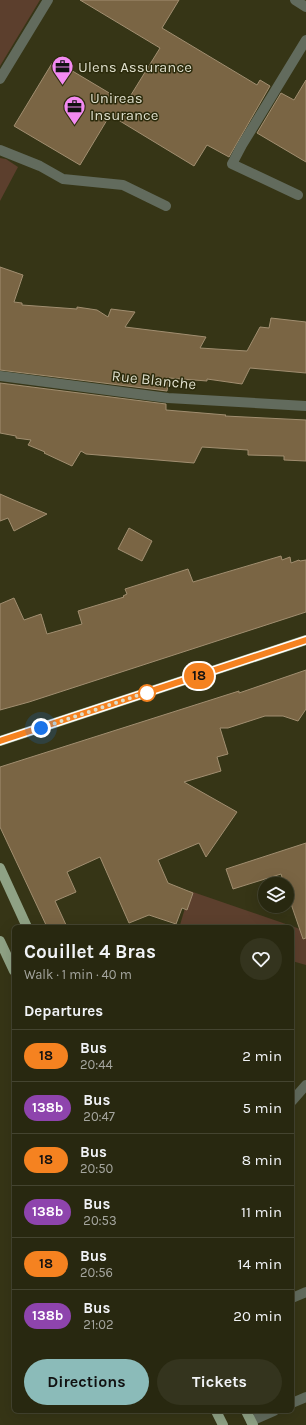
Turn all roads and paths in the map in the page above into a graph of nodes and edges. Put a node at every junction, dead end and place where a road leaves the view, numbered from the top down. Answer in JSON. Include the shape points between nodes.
{"nodes":[{"id":1,"x":48,"y":0,"type":"edge"},
{"id":2,"x":295,"y":0,"type":"edge"},
{"id":3,"x":306,"y":7,"type":"edge"},
{"id":4,"x":306,"y":40,"type":"edge"},
{"id":5,"x":0,"y":79,"type":"edge"},
{"id":6,"x":0,"y":150,"type":"edge"},
{"id":7,"x":298,"y":195,"type":"dead end"},
{"id":8,"x":166,"y":206,"type":"dead end"},
{"id":9,"x":0,"y":376,"type":"edge"},
{"id":10,"x":306,"y":406,"type":"edge"},
{"id":11,"x":306,"y":640,"type":"edge"},
{"id":12,"x":0,"y":741,"type":"edge"},
{"id":13,"x":0,"y":868,"type":"edge"},
{"id":14,"x":26,"y":925,"type":"edge"},
{"id":15,"x":0,"y":941,"type":"edge"},
{"id":16,"x":12,"y":967,"type":"edge"},
{"id":17,"x":306,"y":1085,"type":"edge"},
{"id":18,"x":294,"y":1099,"type":"edge"},
{"id":19,"x":306,"y":1292,"type":"edge"},
{"id":20,"x":294,"y":1297,"type":"edge"},
{"id":21,"x":306,"y":1397,"type":"edge"},
{"id":22,"x":294,"y":1402,"type":"edge"},
{"id":23,"x":217,"y":1413,"type":"edge"},
{"id":24,"x":247,"y":1413,"type":"edge"},
{"id":25,"x":270,"y":1413,"type":"edge"},
{"id":26,"x":252,"y":1423,"type":"edge"},
{"id":27,"x":223,"y":1425,"type":"edge"}],
"edges":[{"from":1,"to":5,"type":"street"},
{"from":2,"to":3,"type":"street"},
{"from":4,"to":7,"type":"street","via":[[232,164]]},
{"from":6,"to":8,"type":"street","via":[[40,166],[63,179],[123,185]]},
{"from":9,"to":10,"type":"street","name":"Rue Blanche","via":[[168,398]]},
{"from":11,"to":12,"type":"main road"},
{"from":13,"to":14,"type":"main road"},
{"from":15,"to":16,"type":"main road"},
{"from":17,"to":18,"type":"street"},
{"from":19,"to":20,"type":"street"},
{"from":21,"to":22,"type":"street"},
{"from":23,"to":27,"type":"main road"},
{"from":24,"to":26,"type":"main road"},
{"from":25,"to":26,"type":"street"}]}
